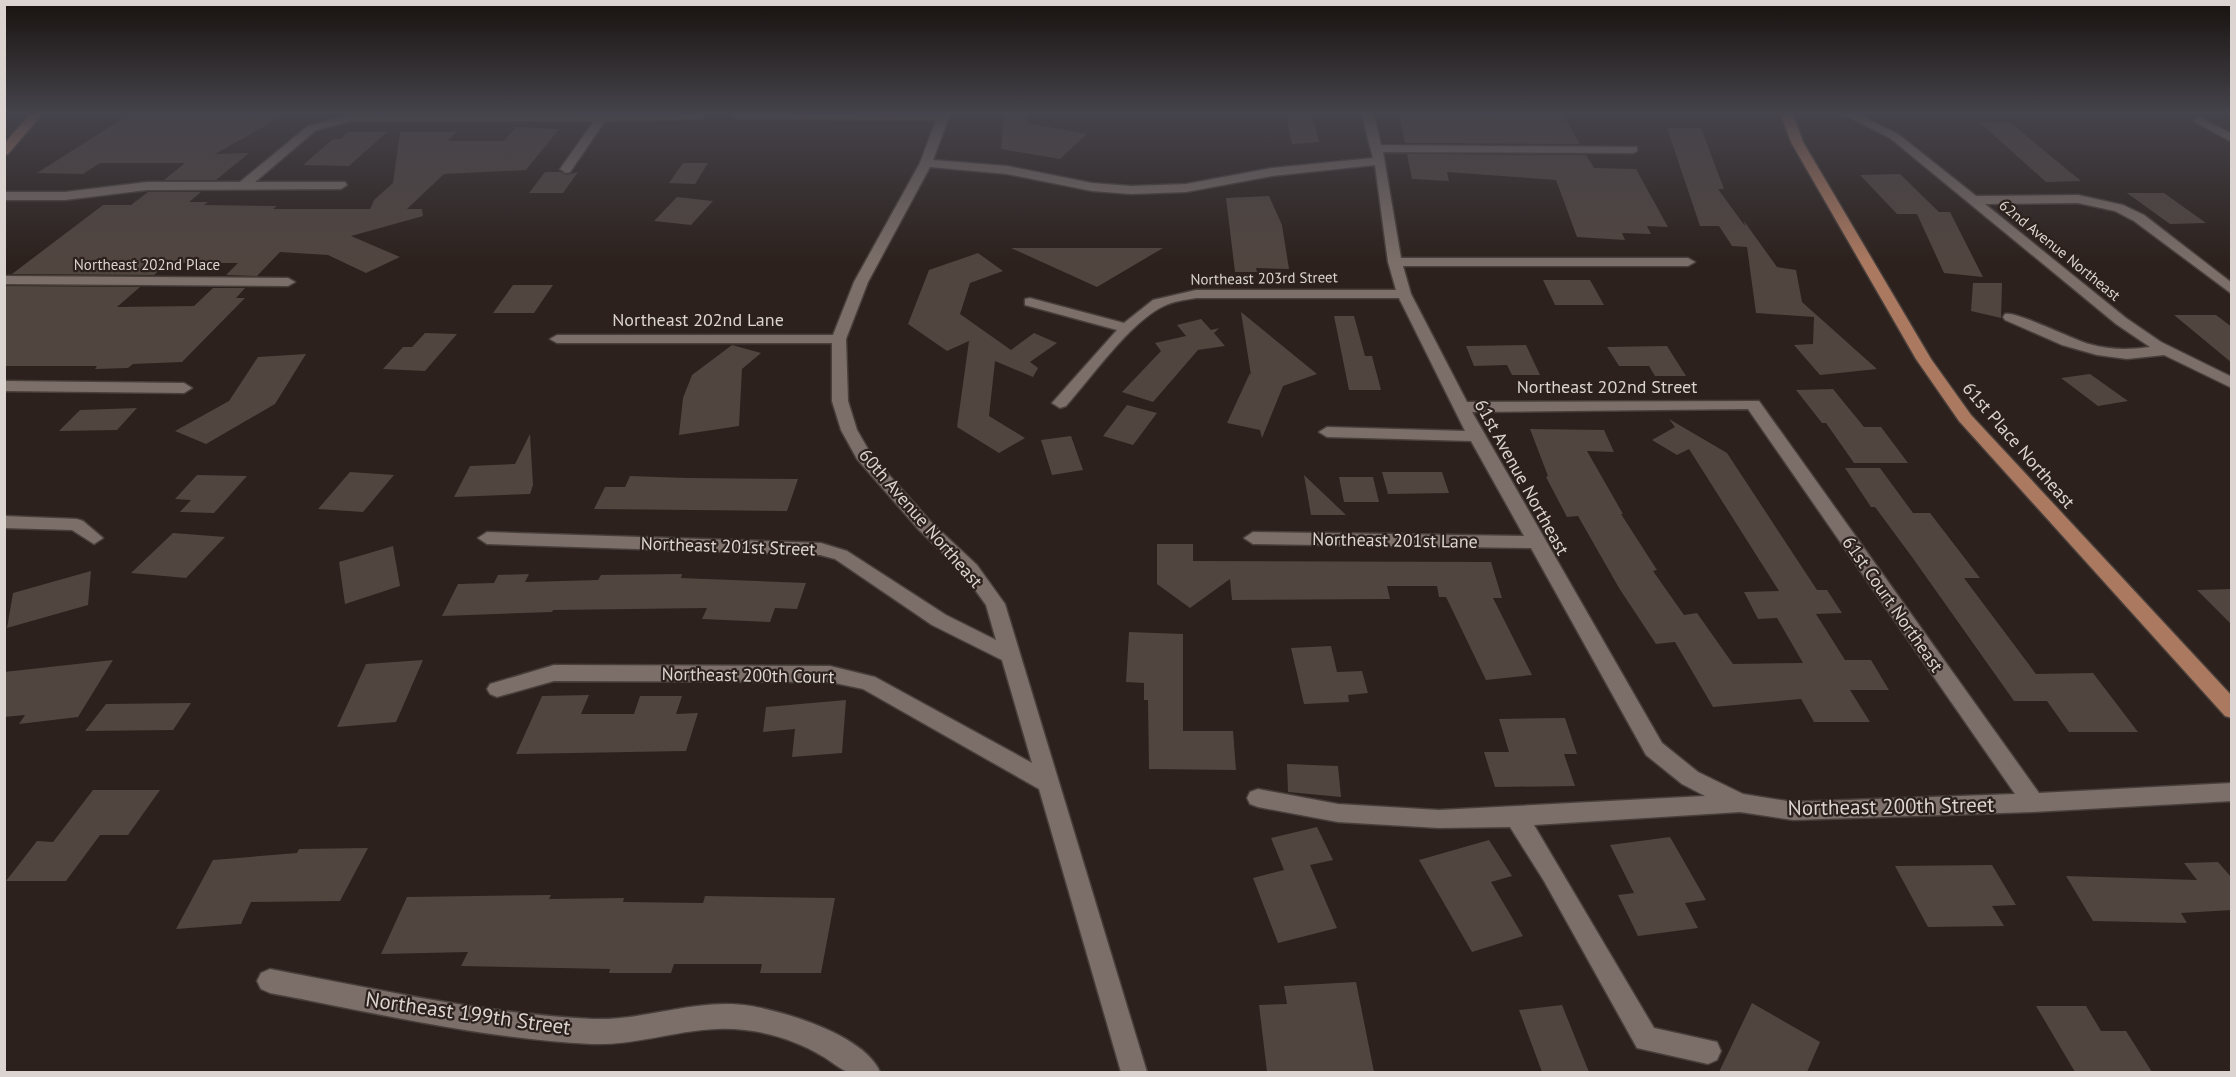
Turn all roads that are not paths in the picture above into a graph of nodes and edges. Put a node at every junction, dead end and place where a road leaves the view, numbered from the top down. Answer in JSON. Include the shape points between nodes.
{"nodes":[{"id":1,"x":271,"y":162,"type":"edge"},
{"id":2,"x":571,"y":162,"type":"edge"},
{"id":3,"x":1333,"y":162,"type":"edge"},
{"id":4,"x":1380,"y":162,"type":"edge"},
{"id":5,"x":1809,"y":162,"type":"edge"},
{"id":6,"x":1926,"y":162,"type":"edge"},
{"id":7,"x":926,"y":163,"type":"joint"},
{"id":8,"x":566,"y":169,"type":"dead end"},
{"id":9,"x":245,"y":184,"type":"junction"},
{"id":10,"x":341,"y":184,"type":"dead end"},
{"id":11,"x":4,"y":196,"type":"edge"},
{"id":12,"x":1973,"y":200,"type":"junction"},
{"id":13,"x":1395,"y":262,"type":"junction"},
{"id":14,"x":1689,"y":262,"type":"dead end"},
{"id":15,"x":4,"y":280,"type":"edge"},
{"id":16,"x":288,"y":282,"type":"dead end"},
{"id":17,"x":2232,"y":290,"type":"edge"},
{"id":18,"x":1404,"y":294,"type":"junction"},
{"id":19,"x":1030,"y":302,"type":"dead end"},
{"id":20,"x":2010,"y":317,"type":"dead end"},
{"id":21,"x":1127,"y":328,"type":"junction"},
{"id":22,"x":557,"y":339,"type":"dead end"},
{"id":23,"x":839,"y":339,"type":"junction"},
{"id":24,"x":2165,"y":350,"type":"junction"},
{"id":25,"x":2232,"y":383,"type":"edge"},
{"id":26,"x":4,"y":386,"type":"edge"},
{"id":27,"x":184,"y":388,"type":"dead end"},
{"id":28,"x":1060,"y":403,"type":"dead end"},
{"id":29,"x":1753,"y":404,"type":"joint"},
{"id":30,"x":1461,"y":407,"type":"junction"},
{"id":31,"x":1327,"y":432,"type":"dead end"},
{"id":32,"x":1476,"y":436,"type":"junction"},
{"id":33,"x":4,"y":522,"type":"edge"},
{"id":34,"x":93,"y":538,"type":"dead end"},
{"id":35,"x":488,"y":538,"type":"dead end"},
{"id":36,"x":1253,"y":538,"type":"dead end"},
{"id":37,"x":1536,"y":542,"type":"junction"},
{"id":38,"x":1011,"y":656,"type":"junction"},
{"id":39,"x":497,"y":689,"type":"dead end"},
{"id":40,"x":2232,"y":710,"type":"edge"},
{"id":41,"x":1046,"y":782,"type":"junction"},
{"id":42,"x":2232,"y":792,"type":"edge"},
{"id":43,"x":1258,"y":798,"type":"dead end"},
{"id":44,"x":1740,"y":802,"type":"junction"},
{"id":45,"x":2033,"y":803,"type":"junction"},
{"id":46,"x":1516,"y":817,"type":"junction"},
{"id":47,"x":270,"y":981,"type":"dead end"},
{"id":48,"x":1708,"y":1051,"type":"dead end"},
{"id":49,"x":867,"y":1072,"type":"edge"},
{"id":50,"x":1134,"y":1072,"type":"edge"}],
"edges":[{"from":1,"to":9,"type":"street"},
{"from":2,"to":8,"type":"street"},
{"from":3,"to":7,"type":"street","via":[[1185,188],[1131,190],[1092,187],[1007,170]]},
{"from":4,"to":13,"type":"street","name":"61st Avenue Northeast"},
{"from":5,"to":40,"type":"main road","name":"61st Place Northeast","via":[[1924,359],[1965,418]]},
{"from":6,"to":12,"type":"street","name":"62nd Avenue Northeast"},
{"from":7,"to":23,"type":"street","name":"60th Avenue Northeast","via":[[861,282]]},
{"from":9,"to":10,"type":"street"},
{"from":9,"to":11,"type":"street","via":[[147,186],[65,196]]},
{"from":12,"to":17,"type":"street","via":[[2078,199],[2119,208],[2139,218]]},
{"from":12,"to":24,"type":"street","name":"62nd Avenue Northeast","via":[[2121,321]]},
{"from":13,"to":14,"type":"street"},
{"from":13,"to":18,"type":"street","name":"61st Avenue Northeast"},
{"from":15,"to":16,"type":"street","name":"Northeast 202nd Place"},
{"from":18,"to":21,"type":"street","name":"Northeast 203rd Street","via":[[1171,297],[1149,306]]},
{"from":18,"to":30,"type":"street","name":"61st Avenue Northeast"},
{"from":19,"to":21,"type":"street"},
{"from":20,"to":24,"type":"street","via":[[2106,352]]},
{"from":21,"to":28,"type":"street","name":"Northeast 203rd Street"},
{"from":22,"to":23,"type":"street","name":"Northeast 202nd Lane"},
{"from":23,"to":38,"type":"street","name":"60th Avenue Northeast","via":[[840,402],[854,439],[865,459],[970,569],[995,604]]},
{"from":24,"to":25,"type":"street","name":"62nd Avenue Northeast"},
{"from":26,"to":27,"type":"street"},
{"from":29,"to":30,"type":"street","name":"Northeast 202nd Street"},
{"from":29,"to":45,"type":"street","name":"61st Court Northeast"},
{"from":30,"to":32,"type":"street","name":"61st Avenue Northeast"},
{"from":31,"to":32,"type":"street"},
{"from":32,"to":37,"type":"street","name":"61st Avenue Northeast"},
{"from":33,"to":34,"type":"street","via":[[78,525]]},
{"from":35,"to":38,"type":"street","name":"Northeast 201st Street","via":[[821,549],[841,555],[939,620]]},
{"from":36,"to":37,"type":"street","name":"Northeast 201st Lane"},
{"from":37,"to":44,"type":"street","name":"61st Avenue Northeast","via":[[1654,749],[1690,778]]},
{"from":38,"to":41,"type":"street","name":"60th Avenue Northeast"},
{"from":39,"to":41,"type":"street","name":"Northeast 200th Court","via":[[554,673],[830,674],[868,682]]},
{"from":41,"to":50,"type":"street","name":"60th Avenue Northeast"},
{"from":42,"to":45,"type":"street","name":"Northeast 200th Street"},
{"from":43,"to":46,"type":"street","name":"Northeast 200th Street","via":[[1338,813],[1439,819]]},
{"from":44,"to":45,"type":"street","name":"Northeast 200th Street","via":[[1793,811]]},
{"from":44,"to":46,"type":"street","name":"Northeast 200th Street"},
{"from":46,"to":48,"type":"street","via":[[1646,1039]]},
{"from":47,"to":49,"type":"street","name":"Northeast 199th Street","via":[[556,1028],[616,1031],[730,1016],[816,1037],[850,1056]]}]}
